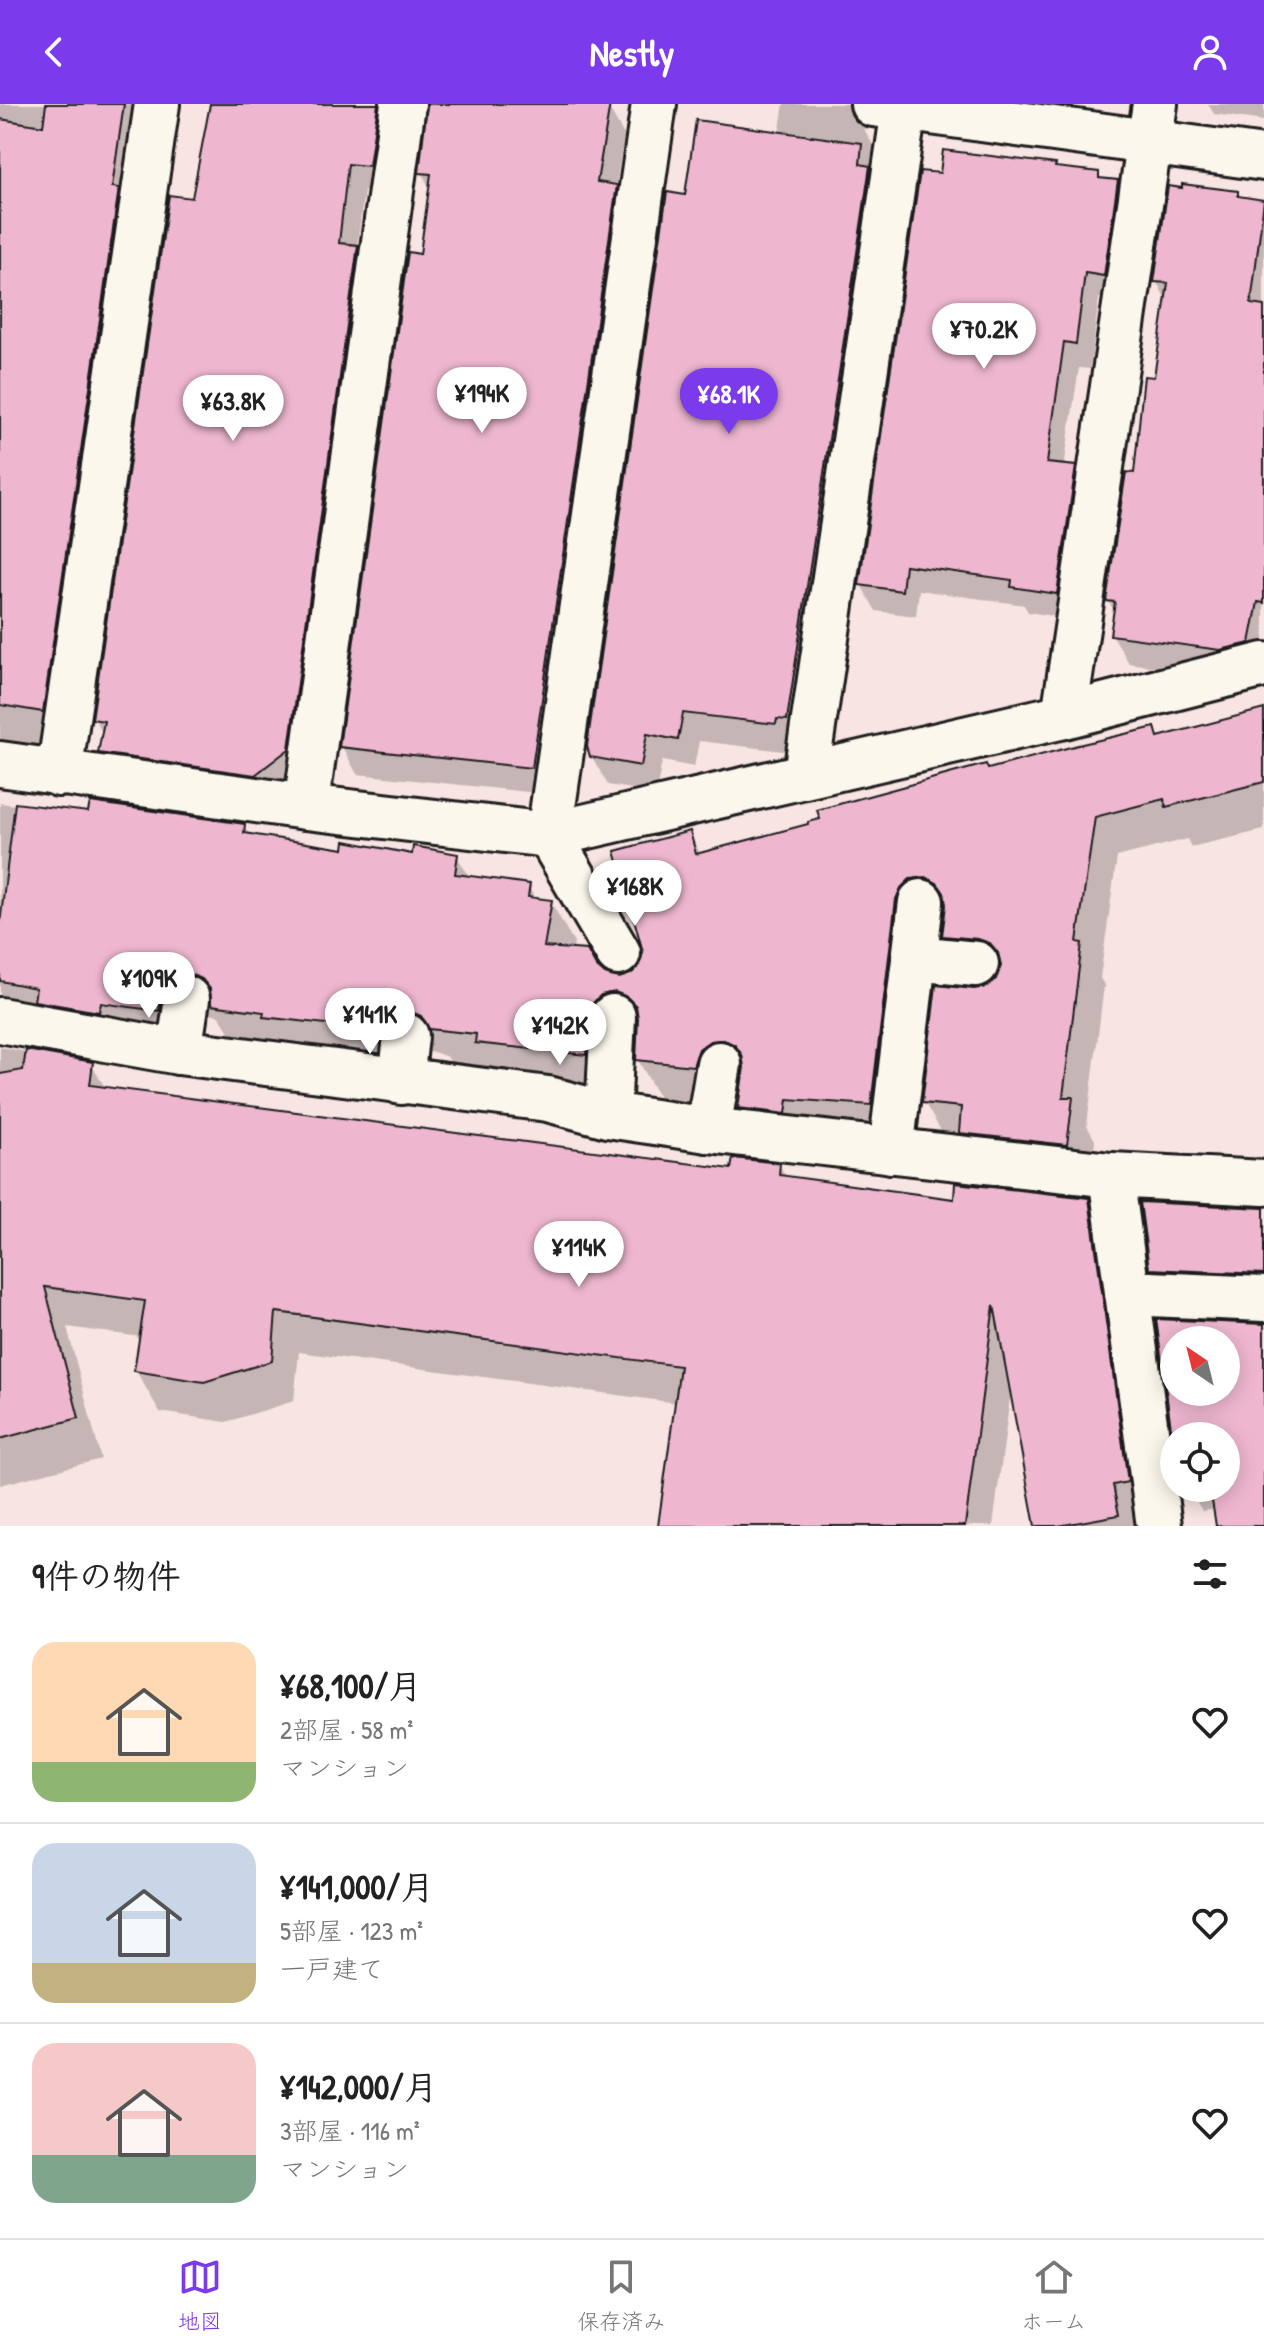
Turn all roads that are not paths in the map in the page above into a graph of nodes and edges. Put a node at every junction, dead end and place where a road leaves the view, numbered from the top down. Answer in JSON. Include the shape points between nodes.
{"nodes":[{"id":1,"x":157,"y":104,"type":"edge"},
{"id":2,"x":403,"y":104,"type":"edge"},
{"id":3,"x":654,"y":104,"type":"edge"},
{"id":4,"x":889,"y":107,"type":"edge"},
{"id":5,"x":1152,"y":124,"type":"edge"},
{"id":6,"x":1264,"y":158,"type":"edge"},
{"id":7,"x":1264,"y":665,"type":"edge"},
{"id":8,"x":1064,"y":716,"type":"junction"},
{"id":9,"x":0,"y":764,"type":"edge"},
{"id":10,"x":59,"y":774,"type":"junction"},
{"id":11,"x":806,"y":774,"type":"junction"},
{"id":12,"x":306,"y":807,"type":"junction"},
{"id":13,"x":549,"y":835,"type":"junction"},
{"id":14,"x":921,"y":902,"type":"dead end"},
{"id":15,"x":618,"y":953,"type":"dead end"},
{"id":16,"x":914,"y":958,"type":"junction"},
{"id":17,"x":976,"y":964,"type":"dead end"},
{"id":18,"x":187,"y":999,"type":"dead end"},
{"id":19,"x":613,"y":1017,"type":"dead end"},
{"id":20,"x":0,"y":1020,"type":"edge"},
{"id":21,"x":406,"y":1036,"type":"dead end"},
{"id":22,"x":179,"y":1052,"type":"junction"},
{"id":23,"x":719,"y":1064,"type":"dead end"},
{"id":24,"x":401,"y":1082,"type":"junction"},
{"id":25,"x":608,"y":1115,"type":"junction"},
{"id":26,"x":708,"y":1130,"type":"junction"},
{"id":27,"x":891,"y":1151,"type":"junction"},
{"id":28,"x":1111,"y":1175,"type":"junction"},
{"id":29,"x":1264,"y":1183,"type":"edge"},
{"id":30,"x":1127,"y":1293,"type":"junction"},
{"id":31,"x":1264,"y":1299,"type":"edge"},
{"id":32,"x":1159,"y":1526,"type":"edge"}],
"edges":[{"from":1,"to":10,"type":"street"},
{"from":2,"to":12,"type":"street"},
{"from":3,"to":13,"type":"street"},
{"from":4,"to":5,"type":"street"},
{"from":4,"to":11,"type":"street"},
{"from":5,"to":6,"type":"street"},
{"from":5,"to":8,"type":"street"},
{"from":7,"to":8,"type":"street"},
{"from":8,"to":11,"type":"street"},
{"from":9,"to":10,"type":"street"},
{"from":10,"to":12,"type":"street"},
{"from":11,"to":13,"type":"street"},
{"from":12,"to":13,"type":"street"},
{"from":13,"to":15,"type":"street"},
{"from":14,"to":16,"type":"street"},
{"from":16,"to":17,"type":"street"},
{"from":16,"to":27,"type":"street"},
{"from":18,"to":22,"type":"street"},
{"from":19,"to":25,"type":"street"},
{"from":20,"to":22,"type":"street"},
{"from":21,"to":24,"type":"street"},
{"from":22,"to":24,"type":"street"},
{"from":23,"to":26,"type":"street"},
{"from":24,"to":25,"type":"street","via":[[548,1099]]},
{"from":25,"to":26,"type":"street"},
{"from":26,"to":27,"type":"street"},
{"from":27,"to":28,"type":"street"},
{"from":28,"to":29,"type":"street"},
{"from":28,"to":30,"type":"street"},
{"from":30,"to":31,"type":"street"},
{"from":30,"to":32,"type":"street"}]}
